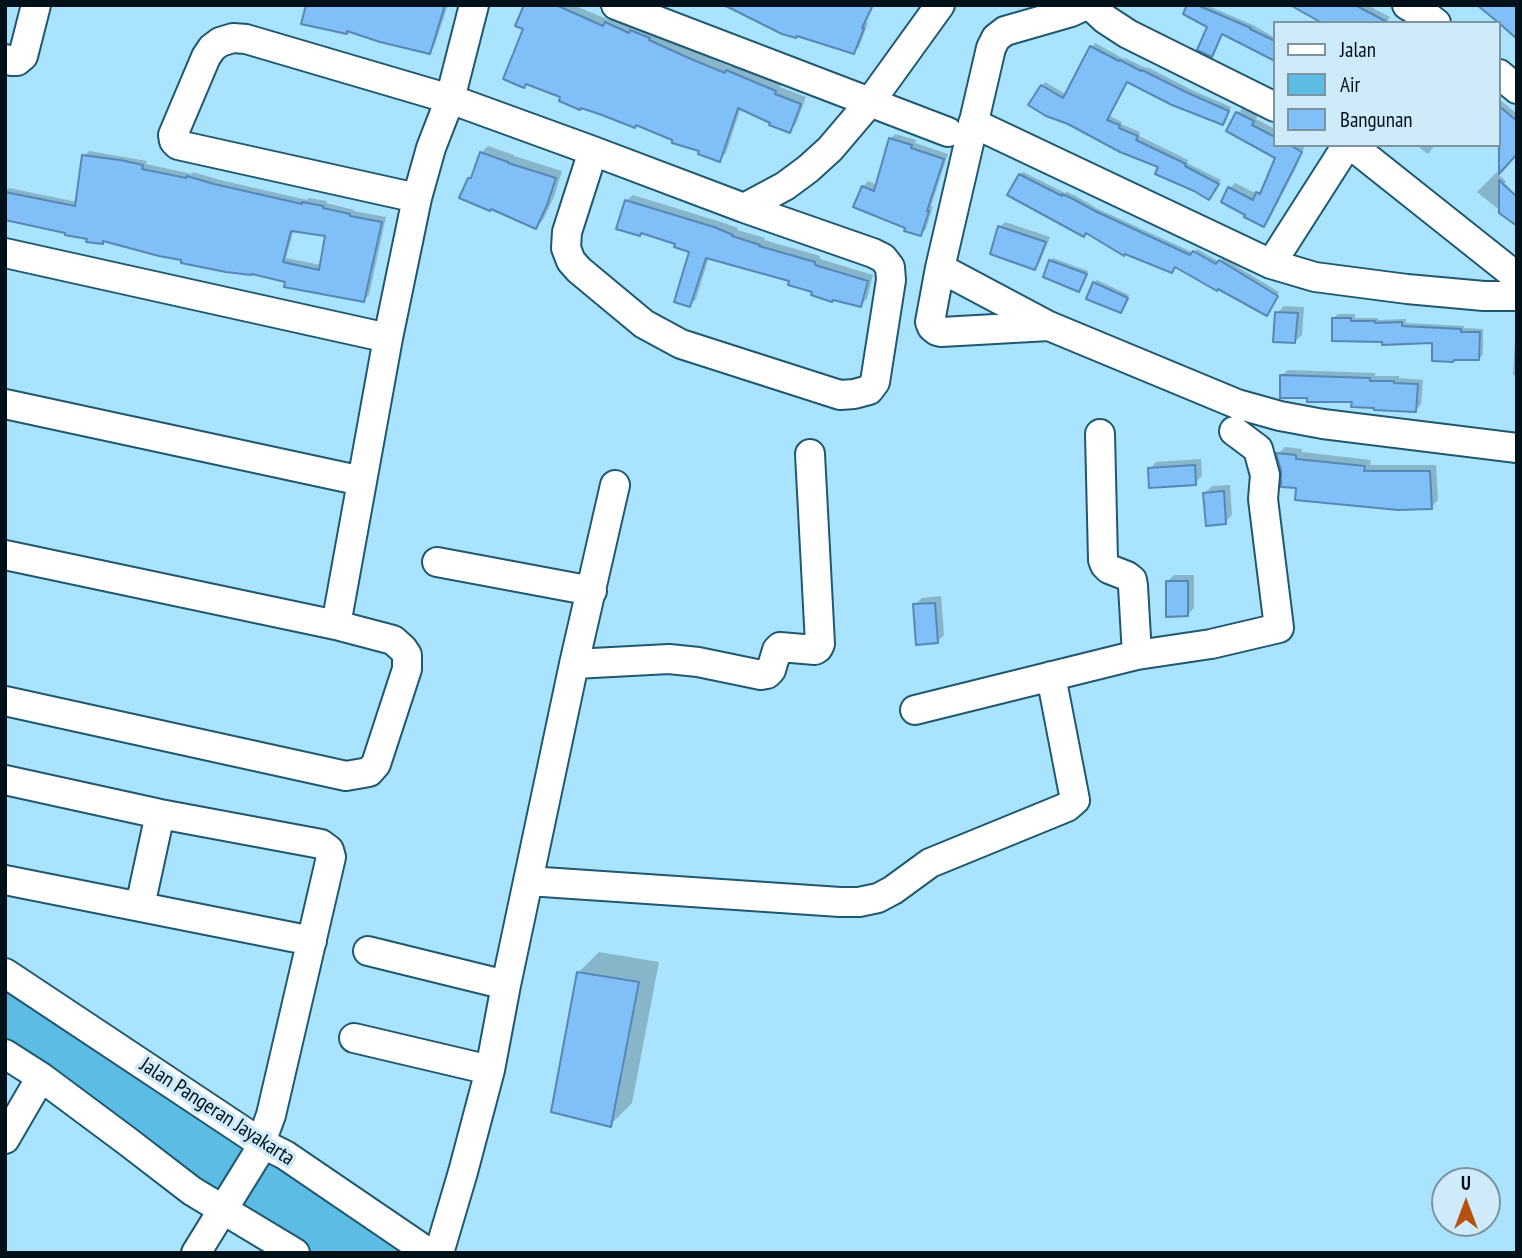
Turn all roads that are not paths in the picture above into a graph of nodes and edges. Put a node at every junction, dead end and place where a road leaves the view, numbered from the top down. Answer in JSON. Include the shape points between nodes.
{"nodes":[{"id":1,"x":36,"y":5,"type":"edge"},
{"id":2,"x":474,"y":5,"type":"edge"},
{"id":3,"x":615,"y":5,"type":"edge"},
{"id":4,"x":940,"y":5,"type":"edge"},
{"id":5,"x":1088,"y":5,"type":"edge"},
{"id":6,"x":5,"y":59,"type":"edge"},
{"id":7,"x":1501,"y":76,"type":"edge"},
{"id":8,"x":1517,"y":89,"type":"edge"},
{"id":9,"x":450,"y":99,"type":"junction"},
{"id":10,"x":870,"y":102,"type":"junction"},
{"id":11,"x":1274,"y":107,"type":"edge"},
{"id":12,"x":961,"y":127,"type":"junction"},
{"id":13,"x":1348,"y":147,"type":"edge"},
{"id":14,"x":1352,"y":147,"type":"edge"},
{"id":15,"x":593,"y":151,"type":"junction"},
{"id":16,"x":417,"y":198,"type":"junction"},
{"id":17,"x":744,"y":208,"type":"junction"},
{"id":18,"x":5,"y":253,"type":"edge"},
{"id":19,"x":1271,"y":264,"type":"junction"},
{"id":20,"x":940,"y":268,"type":"junction"},
{"id":21,"x":1517,"y":278,"type":"edge"},
{"id":22,"x":1517,"y":296,"type":"edge"},
{"id":23,"x":1049,"y":326,"type":"junction"},
{"id":24,"x":388,"y":338,"type":"junction"},
{"id":25,"x":5,"y":404,"type":"edge"},
{"id":26,"x":1234,"y":431,"type":"dead end"},
{"id":27,"x":1100,"y":434,"type":"dead end"},
{"id":28,"x":1517,"y":447,"type":"edge"},
{"id":29,"x":810,"y":454,"type":"dead end"},
{"id":30,"x":362,"y":481,"type":"junction"},
{"id":31,"x":615,"y":485,"type":"dead end"},
{"id":32,"x":5,"y":555,"type":"edge"},
{"id":33,"x":437,"y":562,"type":"dead end"},
{"id":34,"x":592,"y":591,"type":"junction"},
{"id":35,"x":336,"y":625,"type":"junction"},
{"id":36,"x":1137,"y":655,"type":"junction"},
{"id":37,"x":574,"y":664,"type":"junction"},
{"id":38,"x":1051,"y":676,"type":"junction"},
{"id":39,"x":5,"y":701,"type":"edge"},
{"id":40,"x":915,"y":710,"type":"dead end"},
{"id":41,"x":5,"y":780,"type":"edge"},
{"id":42,"x":160,"y":814,"type":"junction"},
{"id":43,"x":5,"y":880,"type":"edge"},
{"id":44,"x":528,"y":881,"type":"junction"},
{"id":45,"x":140,"y":906,"type":"junction"},
{"id":46,"x":312,"y":941,"type":"junction"},
{"id":47,"x":368,"y":951,"type":"dead end"},
{"id":48,"x":5,"y":973,"type":"edge"},
{"id":49,"x":506,"y":985,"type":"junction"},
{"id":50,"x":354,"y":1038,"type":"dead end"},
{"id":51,"x":5,"y":1054,"type":"edge"},
{"id":52,"x":490,"y":1070,"type":"junction"},
{"id":53,"x":41,"y":1077,"type":"junction"},
{"id":54,"x":5,"y":1139,"type":"edge"},
{"id":55,"x":259,"y":1150,"type":"junction"},
{"id":56,"x":226,"y":1205,"type":"junction"},
{"id":57,"x":196,"y":1253,"type":"edge"},
{"id":58,"x":295,"y":1253,"type":"edge"},
{"id":59,"x":429,"y":1253,"type":"edge"},
{"id":60,"x":439,"y":1253,"type":"edge"}],
"edges":[{"from":1,"to":6,"type":"street","via":[[23,56],[18,61]]},
{"from":2,"to":9,"type":"street"},
{"from":3,"to":10,"type":"street"},
{"from":4,"to":10,"type":"street"},
{"from":5,"to":11,"type":"street","via":[[1128,34]]},
{"from":5,"to":12,"type":"street","via":[[1005,31],[996,38]]},
{"from":7,"to":8,"type":"street"},
{"from":9,"to":15,"type":"street"},
{"from":9,"to":16,"type":"street"},
{"from":9,"to":16,"type":"street","via":[[233,38],[220,42],[206,57],[173,135],[184,147]]},
{"from":10,"to":12,"type":"street"},
{"from":10,"to":17,"type":"street","via":[[808,169]]},
{"from":12,"to":19,"type":"street"},
{"from":12,"to":20,"type":"street"},
{"from":13,"to":19,"type":"street"},
{"from":14,"to":21,"type":"street"},
{"from":15,"to":17,"type":"street"},
{"from":15,"to":17,"type":"street","via":[[566,248],[579,270],[644,324],[681,344],[840,395],[869,390],[876,382],[890,267],[873,253]]},
{"from":16,"to":24,"type":"street"},
{"from":18,"to":24,"type":"street"},
{"from":19,"to":22,"type":"street","via":[[1315,277],[1407,289]]},
{"from":20,"to":23,"type":"street"},
{"from":20,"to":23,"type":"street","via":[[930,323],[937,331]]},
{"from":23,"to":28,"type":"street","via":[[1227,400],[1280,416]]},
{"from":24,"to":30,"type":"street"},
{"from":25,"to":30,"type":"street"},
{"from":26,"to":36,"type":"street","via":[[1258,449],[1265,475],[1263,499],[1279,628]]},
{"from":27,"to":36,"type":"street","via":[[1103,560],[1109,569],[1132,580]]},
{"from":29,"to":37,"type":"street","via":[[818,649],[780,647],[771,670],[761,675],[669,659]]},
{"from":30,"to":35,"type":"street"},
{"from":31,"to":34,"type":"street"},
{"from":32,"to":35,"type":"street"},
{"from":33,"to":34,"type":"street"},
{"from":34,"to":37,"type":"street"},
{"from":35,"to":39,"type":"street","via":[[393,640],[407,655],[407,669],[376,764],[358,775]]},
{"from":36,"to":38,"type":"street"},
{"from":37,"to":44,"type":"street"},
{"from":38,"to":40,"type":"street"},
{"from":38,"to":44,"type":"street","via":[[1075,800],[930,863],[878,898],[841,902]]},
{"from":41,"to":42,"type":"street"},
{"from":42,"to":45,"type":"street"},
{"from":42,"to":46,"type":"street","via":[[330,849]]},
{"from":43,"to":45,"type":"street"},
{"from":44,"to":49,"type":"street"},
{"from":45,"to":46,"type":"street"},
{"from":46,"to":55,"type":"street"},
{"from":47,"to":49,"type":"street"},
{"from":48,"to":55,"type":"street","name":"Jalan Pangeran Jayakarta"},
{"from":49,"to":52,"type":"street"},
{"from":50,"to":52,"type":"street"},
{"from":51,"to":53,"type":"street"},
{"from":52,"to":60,"type":"street"},
{"from":53,"to":54,"type":"street"},
{"from":53,"to":56,"type":"street","via":[[192,1191]]},
{"from":55,"to":56,"type":"street"},
{"from":55,"to":59,"type":"street","name":"Jalan Pangeran Jayakarta","via":[[285,1156]]},
{"from":56,"to":57,"type":"street"},
{"from":56,"to":58,"type":"street"}]}
